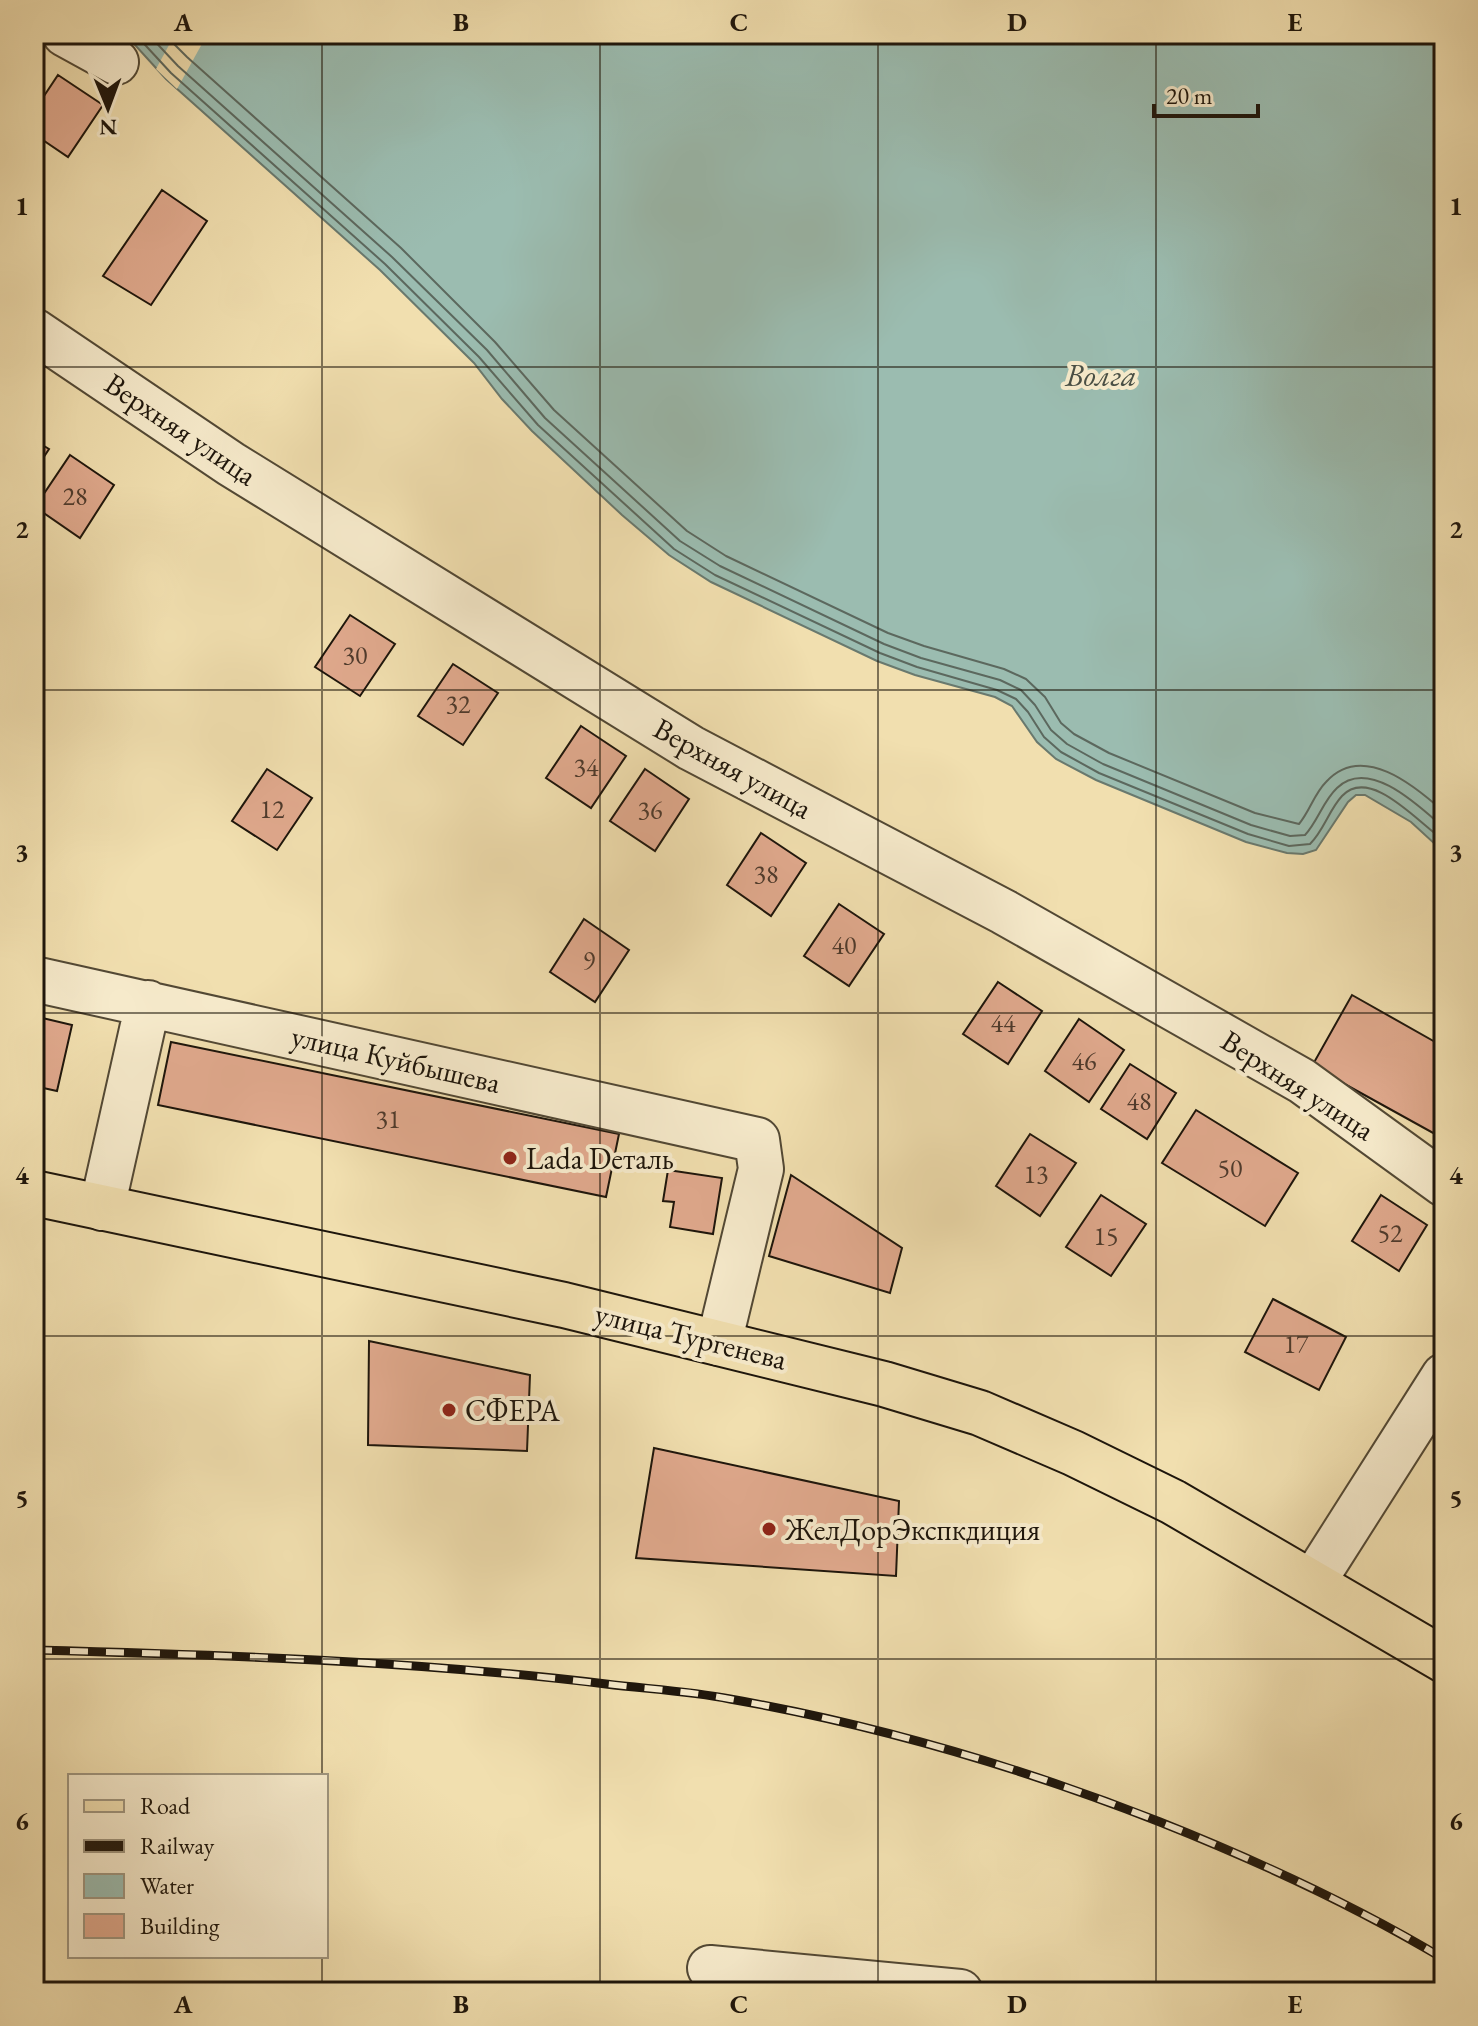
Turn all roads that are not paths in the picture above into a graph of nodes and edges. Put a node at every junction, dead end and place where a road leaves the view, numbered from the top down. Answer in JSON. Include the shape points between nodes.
{"nodes":[{"id":1,"x":65,"y":34,"type":"edge"},
{"id":2,"x":116,"y":62,"type":"dead end"},
{"id":3,"x":34,"y":331,"type":"edge"},
{"id":4,"x":34,"y":979,"type":"edge"},
{"id":5,"x":148,"y":1003,"type":"junction"},
{"id":6,"x":1444,"y":1184,"type":"edge"},
{"id":7,"x":34,"y":1193,"type":"edge"},
{"id":8,"x":102,"y":1208,"type":"junction"},
{"id":9,"x":719,"y":1343,"type":"junction"},
{"id":10,"x":1444,"y":1376,"type":"edge"},
{"id":11,"x":1313,"y":1582,"type":"junction"},
{"id":12,"x":1444,"y":1660,"type":"edge"},
{"id":13,"x":710,"y":1968,"type":"dead end"},
{"id":14,"x":960,"y":1992,"type":"edge"}],
"edges":[{"from":1,"to":2,"type":"street"},
{"from":3,"to":6,"type":"street","name":"Верхняя улица","via":[[231,464],[678,740],[1004,912],[1302,1081]]},
{"from":4,"to":5,"type":"street","name":"улица Куйбышева"},
{"from":5,"to":8,"type":"street"},
{"from":5,"to":9,"type":"street","name":"улица Куйбышева","via":[[757,1140],[761,1169]]},
{"from":7,"to":8,"type":"main road","name":"улица Тургенева"},
{"from":8,"to":9,"type":"main road","name":"улица Тургенева"},
{"from":9,"to":11,"type":"main road","name":"улица Тургенева","via":[[980,1413],[1173,1502]]},
{"from":10,"to":11,"type":"street"},
{"from":11,"to":12,"type":"main road","name":"улица Тургенева"},
{"from":13,"to":14,"type":"street"}]}
